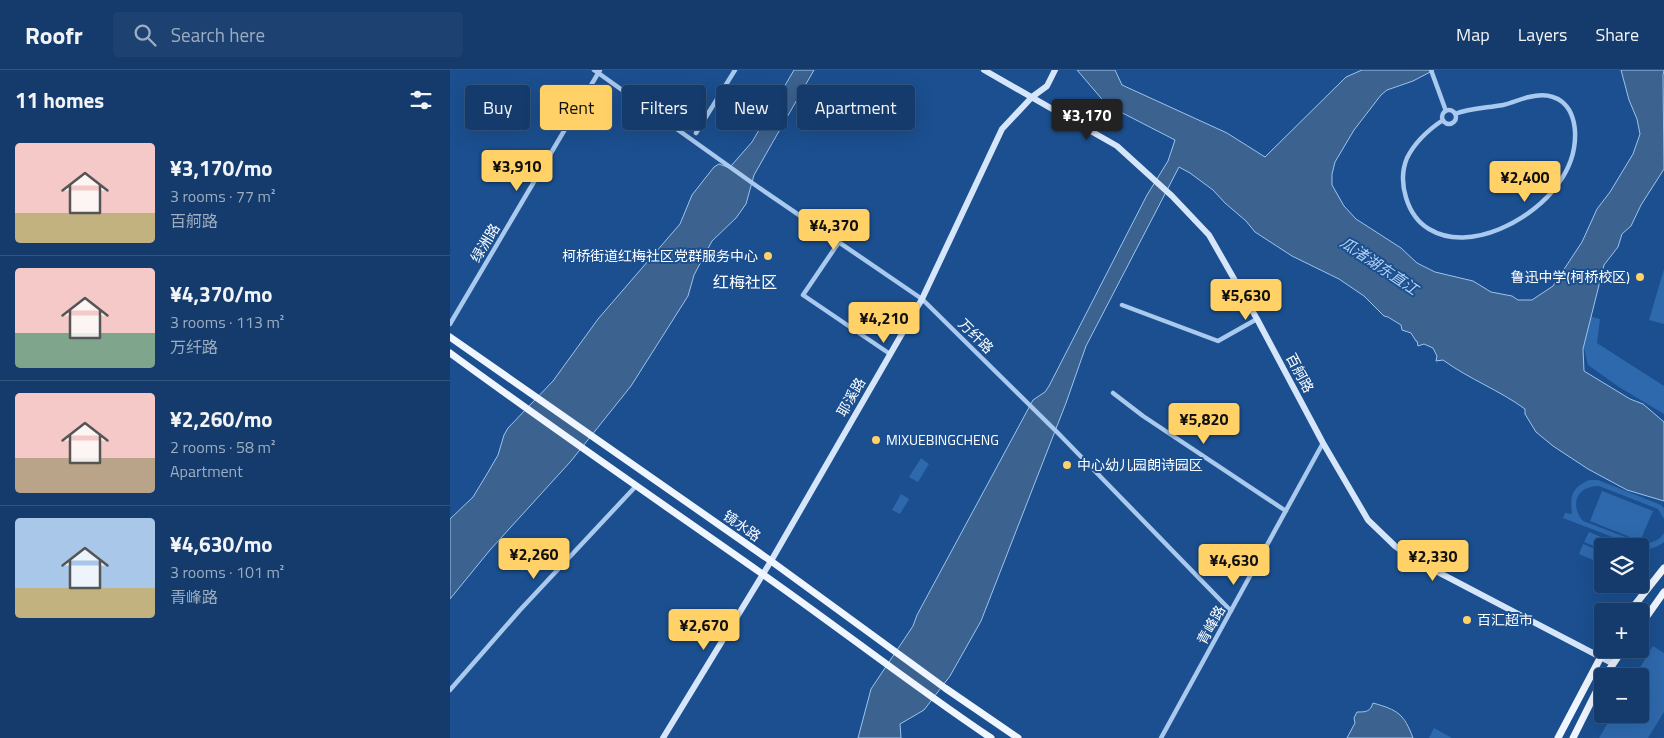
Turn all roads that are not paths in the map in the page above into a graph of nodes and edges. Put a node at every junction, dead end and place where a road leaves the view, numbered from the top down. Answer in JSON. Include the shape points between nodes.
{"nodes":[{"id":1,"x":735,"y":70,"type":"edge"},
{"id":2,"x":984,"y":70,"type":"edge"},
{"id":3,"x":1055,"y":70,"type":"edge"},
{"id":4,"x":1431,"y":70,"type":"edge"},
{"id":5,"x":598,"y":71,"type":"edge"},
{"id":6,"x":1032,"y":97,"type":"junction"},
{"id":7,"x":1446,"y":111,"type":"junction"},
{"id":8,"x":1455,"y":114,"type":"junction"},
{"id":9,"x":1443,"y":120,"type":"junction"},
{"id":10,"x":696,"y":133,"type":"dead end"},
{"id":11,"x":839,"y":242,"type":"junction"},
{"id":12,"x":922,"y":298,"type":"junction"},
{"id":13,"x":1122,"y":305,"type":"dead end"},
{"id":14,"x":1257,"y":319,"type":"junction"},
{"id":15,"x":450,"y":324,"type":"edge"},
{"id":16,"x":450,"y":337,"type":"edge"},
{"id":17,"x":450,"y":353,"type":"edge"},
{"id":18,"x":890,"y":354,"type":"junction"},
{"id":19,"x":1113,"y":393,"type":"dead end"},
{"id":20,"x":1323,"y":443,"type":"junction"},
{"id":21,"x":636,"y":486,"type":"junction"},
{"id":22,"x":1286,"y":511,"type":"junction"},
{"id":23,"x":771,"y":561,"type":"junction"},
{"id":24,"x":1664,"y":568,"type":"edge"},
{"id":25,"x":763,"y":574,"type":"junction"},
{"id":26,"x":1664,"y":592,"type":"edge"},
{"id":27,"x":1636,"y":603,"type":"edge"},
{"id":28,"x":1231,"y":611,"type":"junction"},
{"id":29,"x":1649,"y":613,"type":"edge"},
{"id":30,"x":1594,"y":654,"type":"edge"},
{"id":31,"x":1599,"y":658,"type":"edge"},
{"id":32,"x":1602,"y":658,"type":"edge"},
{"id":33,"x":1616,"y":658,"type":"edge"},
{"id":34,"x":1612,"y":663,"type":"junction"},
{"id":35,"x":1609,"y":668,"type":"edge"},
{"id":36,"x":450,"y":690,"type":"edge"},
{"id":37,"x":1594,"y":695,"type":"edge"},
{"id":38,"x":663,"y":738,"type":"edge"},
{"id":39,"x":991,"y":738,"type":"edge"},
{"id":40,"x":1018,"y":738,"type":"edge"},
{"id":41,"x":1160,"y":738,"type":"edge"},
{"id":42,"x":1558,"y":738,"type":"edge"},
{"id":43,"x":1572,"y":738,"type":"edge"}],
"edges":[{"from":1,"to":10,"type":"street"},
{"from":2,"to":6,"type":"street","name":"百舸路"},
{"from":3,"to":6,"type":"street","name":"耶溪路","via":[[1047,86]]},
{"from":4,"to":7,"type":"street"},
{"from":5,"to":11,"type":"street","name":"万纤路"},
{"from":5,"to":15,"type":"street","name":"绿洲路"},
{"from":6,"to":12,"type":"street","name":"耶溪路","via":[[1002,129]]},
{"from":6,"to":14,"type":"street","name":"百舸路","via":[[1117,146],[1172,196],[1209,235]]},
{"from":7,"to":8,"type":"street"},
{"from":7,"to":9,"type":"street"},
{"from":8,"to":9,"type":"street","via":[[1452,124]]},
{"from":8,"to":9,"type":"street","via":[[1530,97],[1552,96],[1565,103],[1572,117],[1575,138],[1572,160],[1558,185],[1526,215],[1484,234],[1444,235],[1417,220],[1410,210],[1404,188],[1407,160],[1428,130]]},
{"from":11,"to":12,"type":"street","name":"万纤路"},
{"from":11,"to":18,"type":"street","via":[[803,295]]},
{"from":12,"to":18,"type":"street","name":"耶溪路"},
{"from":12,"to":28,"type":"street","name":"万纤路"},
{"from":13,"to":14,"type":"street","via":[[1218,341]]},
{"from":14,"to":20,"type":"street","name":"百舸路"},
{"from":16,"to":23,"type":"main road","name":"镜水路"},
{"from":17,"to":21,"type":"main road","name":"镜水路"},
{"from":18,"to":23,"type":"street","name":"耶溪路"},
{"from":19,"to":22,"type":"street"},
{"from":20,"to":22,"type":"street","name":"青峰路"},
{"from":20,"to":30,"type":"street","name":"百舸路","via":[[1368,520],[1395,546],[1417,561]]},
{"from":21,"to":25,"type":"main road","name":"镜水路"},
{"from":21,"to":36,"type":"street"},
{"from":22,"to":28,"type":"street","name":"青峰路"},
{"from":23,"to":25,"type":"street","name":"耶溪路"},
{"from":23,"to":40,"type":"main road","name":"镜水路"},
{"from":24,"to":27,"type":"main road"},
{"from":25,"to":38,"type":"street","name":"耶溪路"},
{"from":25,"to":39,"type":"main road","name":"镜水路"},
{"from":26,"to":29,"type":"main road"},
{"from":28,"to":41,"type":"street","name":"青峰路"},
{"from":31,"to":42,"type":"main road"},
{"from":32,"to":34,"type":"street","name":"百舸路"},
{"from":33,"to":34,"type":"main road"},
{"from":34,"to":35,"type":"main road"},
{"from":37,"to":43,"type":"main road"}]}
